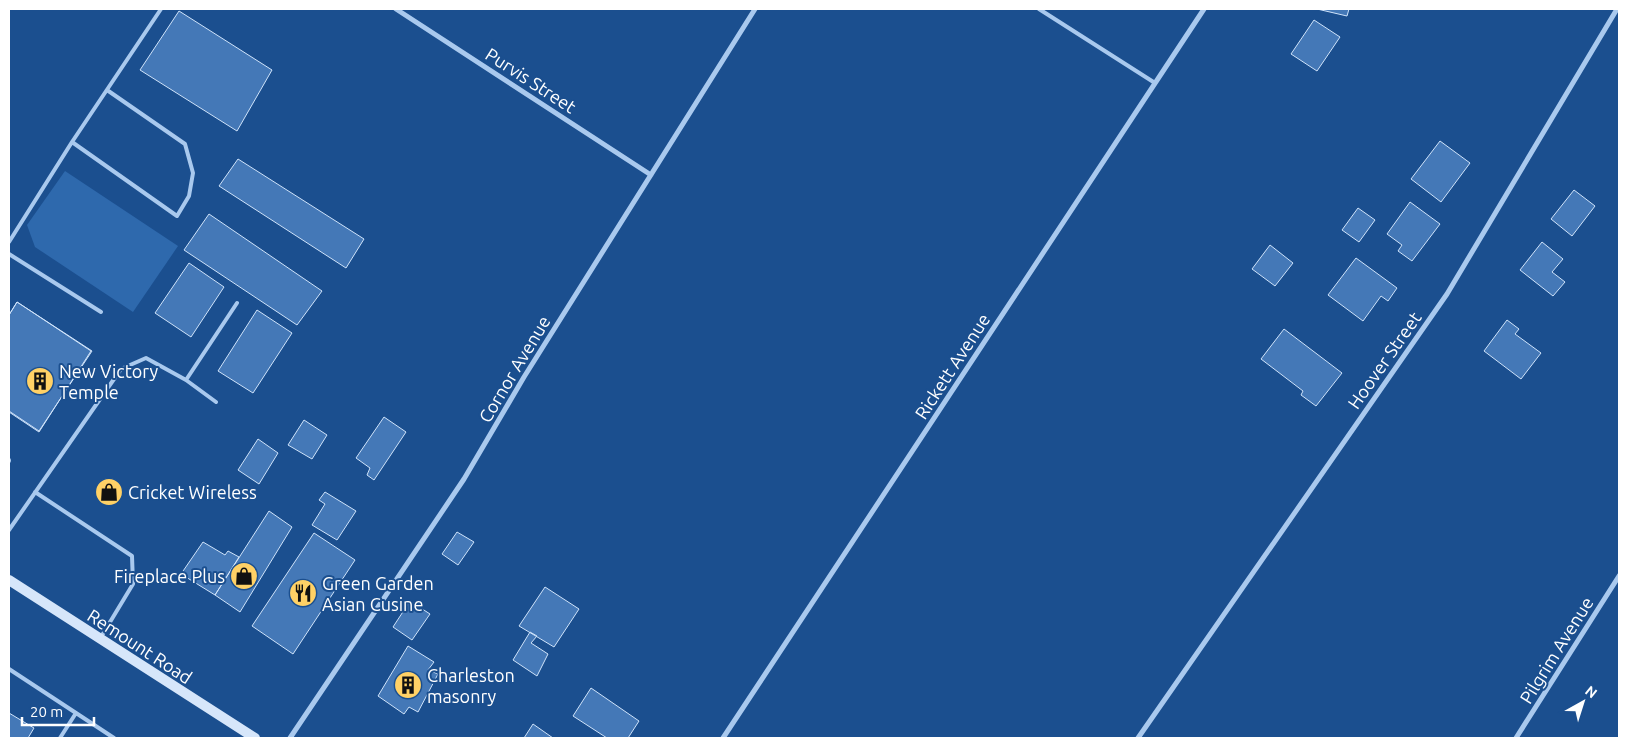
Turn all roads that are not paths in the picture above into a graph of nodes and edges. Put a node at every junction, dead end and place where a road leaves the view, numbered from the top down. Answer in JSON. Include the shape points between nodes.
{"nodes":[{"id":1,"x":161,"y":9,"type":"edge"},
{"id":2,"x":396,"y":9,"type":"edge"},
{"id":3,"x":756,"y":9,"type":"edge"},
{"id":4,"x":1039,"y":9,"type":"edge"},
{"id":5,"x":1204,"y":9,"type":"edge"},
{"id":6,"x":1618,"y":9,"type":"edge"},
{"id":7,"x":1155,"y":83,"type":"junction"},
{"id":8,"x":107,"y":90,"type":"junction"},
{"id":9,"x":72,"y":142,"type":"junction"},
{"id":10,"x":651,"y":175,"type":"junction"},
{"id":11,"x":9,"y":242,"type":"edge"},
{"id":12,"x":9,"y":254,"type":"edge"},
{"id":13,"x":237,"y":303,"type":"dead end"},
{"id":14,"x":101,"y":312,"type":"dead end"},
{"id":15,"x":186,"y":380,"type":"junction"},
{"id":16,"x":216,"y":402,"type":"dead end"},
{"id":17,"x":35,"y":492,"type":"junction"},
{"id":18,"x":9,"y":530,"type":"edge"},
{"id":19,"x":1619,"y":576,"type":"edge"},
{"id":20,"x":9,"y":580,"type":"edge"},
{"id":21,"x":100,"y":639,"type":"junction"},
{"id":22,"x":9,"y":669,"type":"edge"},
{"id":23,"x":76,"y":714,"type":"junction"},
{"id":24,"x":60,"y":738,"type":"edge"},
{"id":25,"x":114,"y":738,"type":"edge"},
{"id":26,"x":255,"y":738,"type":"edge"},
{"id":27,"x":290,"y":738,"type":"edge"},
{"id":28,"x":723,"y":738,"type":"edge"},
{"id":29,"x":1138,"y":738,"type":"edge"},
{"id":30,"x":1516,"y":738,"type":"edge"}],
"edges":[{"from":1,"to":8,"type":"lane"},
{"from":2,"to":10,"type":"street","name":"Purvis Street"},
{"from":3,"to":10,"type":"street","name":"Cornor Avenue"},
{"from":4,"to":7,"type":"lane"},
{"from":5,"to":7,"type":"street","name":"Rickett Avenue"},
{"from":6,"to":29,"type":"street","name":"Hoover Street","via":[[1447,294]]},
{"from":7,"to":28,"type":"street","name":"Rickett Avenue"},
{"from":8,"to":9,"type":"lane"},
{"from":8,"to":9,"type":"lane","via":[[185,144],[193,173],[189,196],[177,216]]},
{"from":9,"to":11,"type":"lane"},
{"from":10,"to":27,"type":"street","name":"Cornor Avenue","via":[[464,479]]},
{"from":12,"to":14,"type":"lane"},
{"from":13,"to":15,"type":"lane"},
{"from":15,"to":16,"type":"lane"},
{"from":15,"to":17,"type":"lane","via":[[146,358],[121,369]]},
{"from":17,"to":18,"type":"lane"},
{"from":17,"to":21,"type":"lane","via":[[132,556],[133,584]]},
{"from":19,"to":30,"type":"street","name":"Pilgrim Avenue"},
{"from":20,"to":21,"type":"main road","name":"Remount Road"},
{"from":21,"to":26,"type":"main road","name":"Remount Road"},
{"from":22,"to":23,"type":"lane"},
{"from":23,"to":24,"type":"lane"},
{"from":23,"to":25,"type":"lane"}]}
